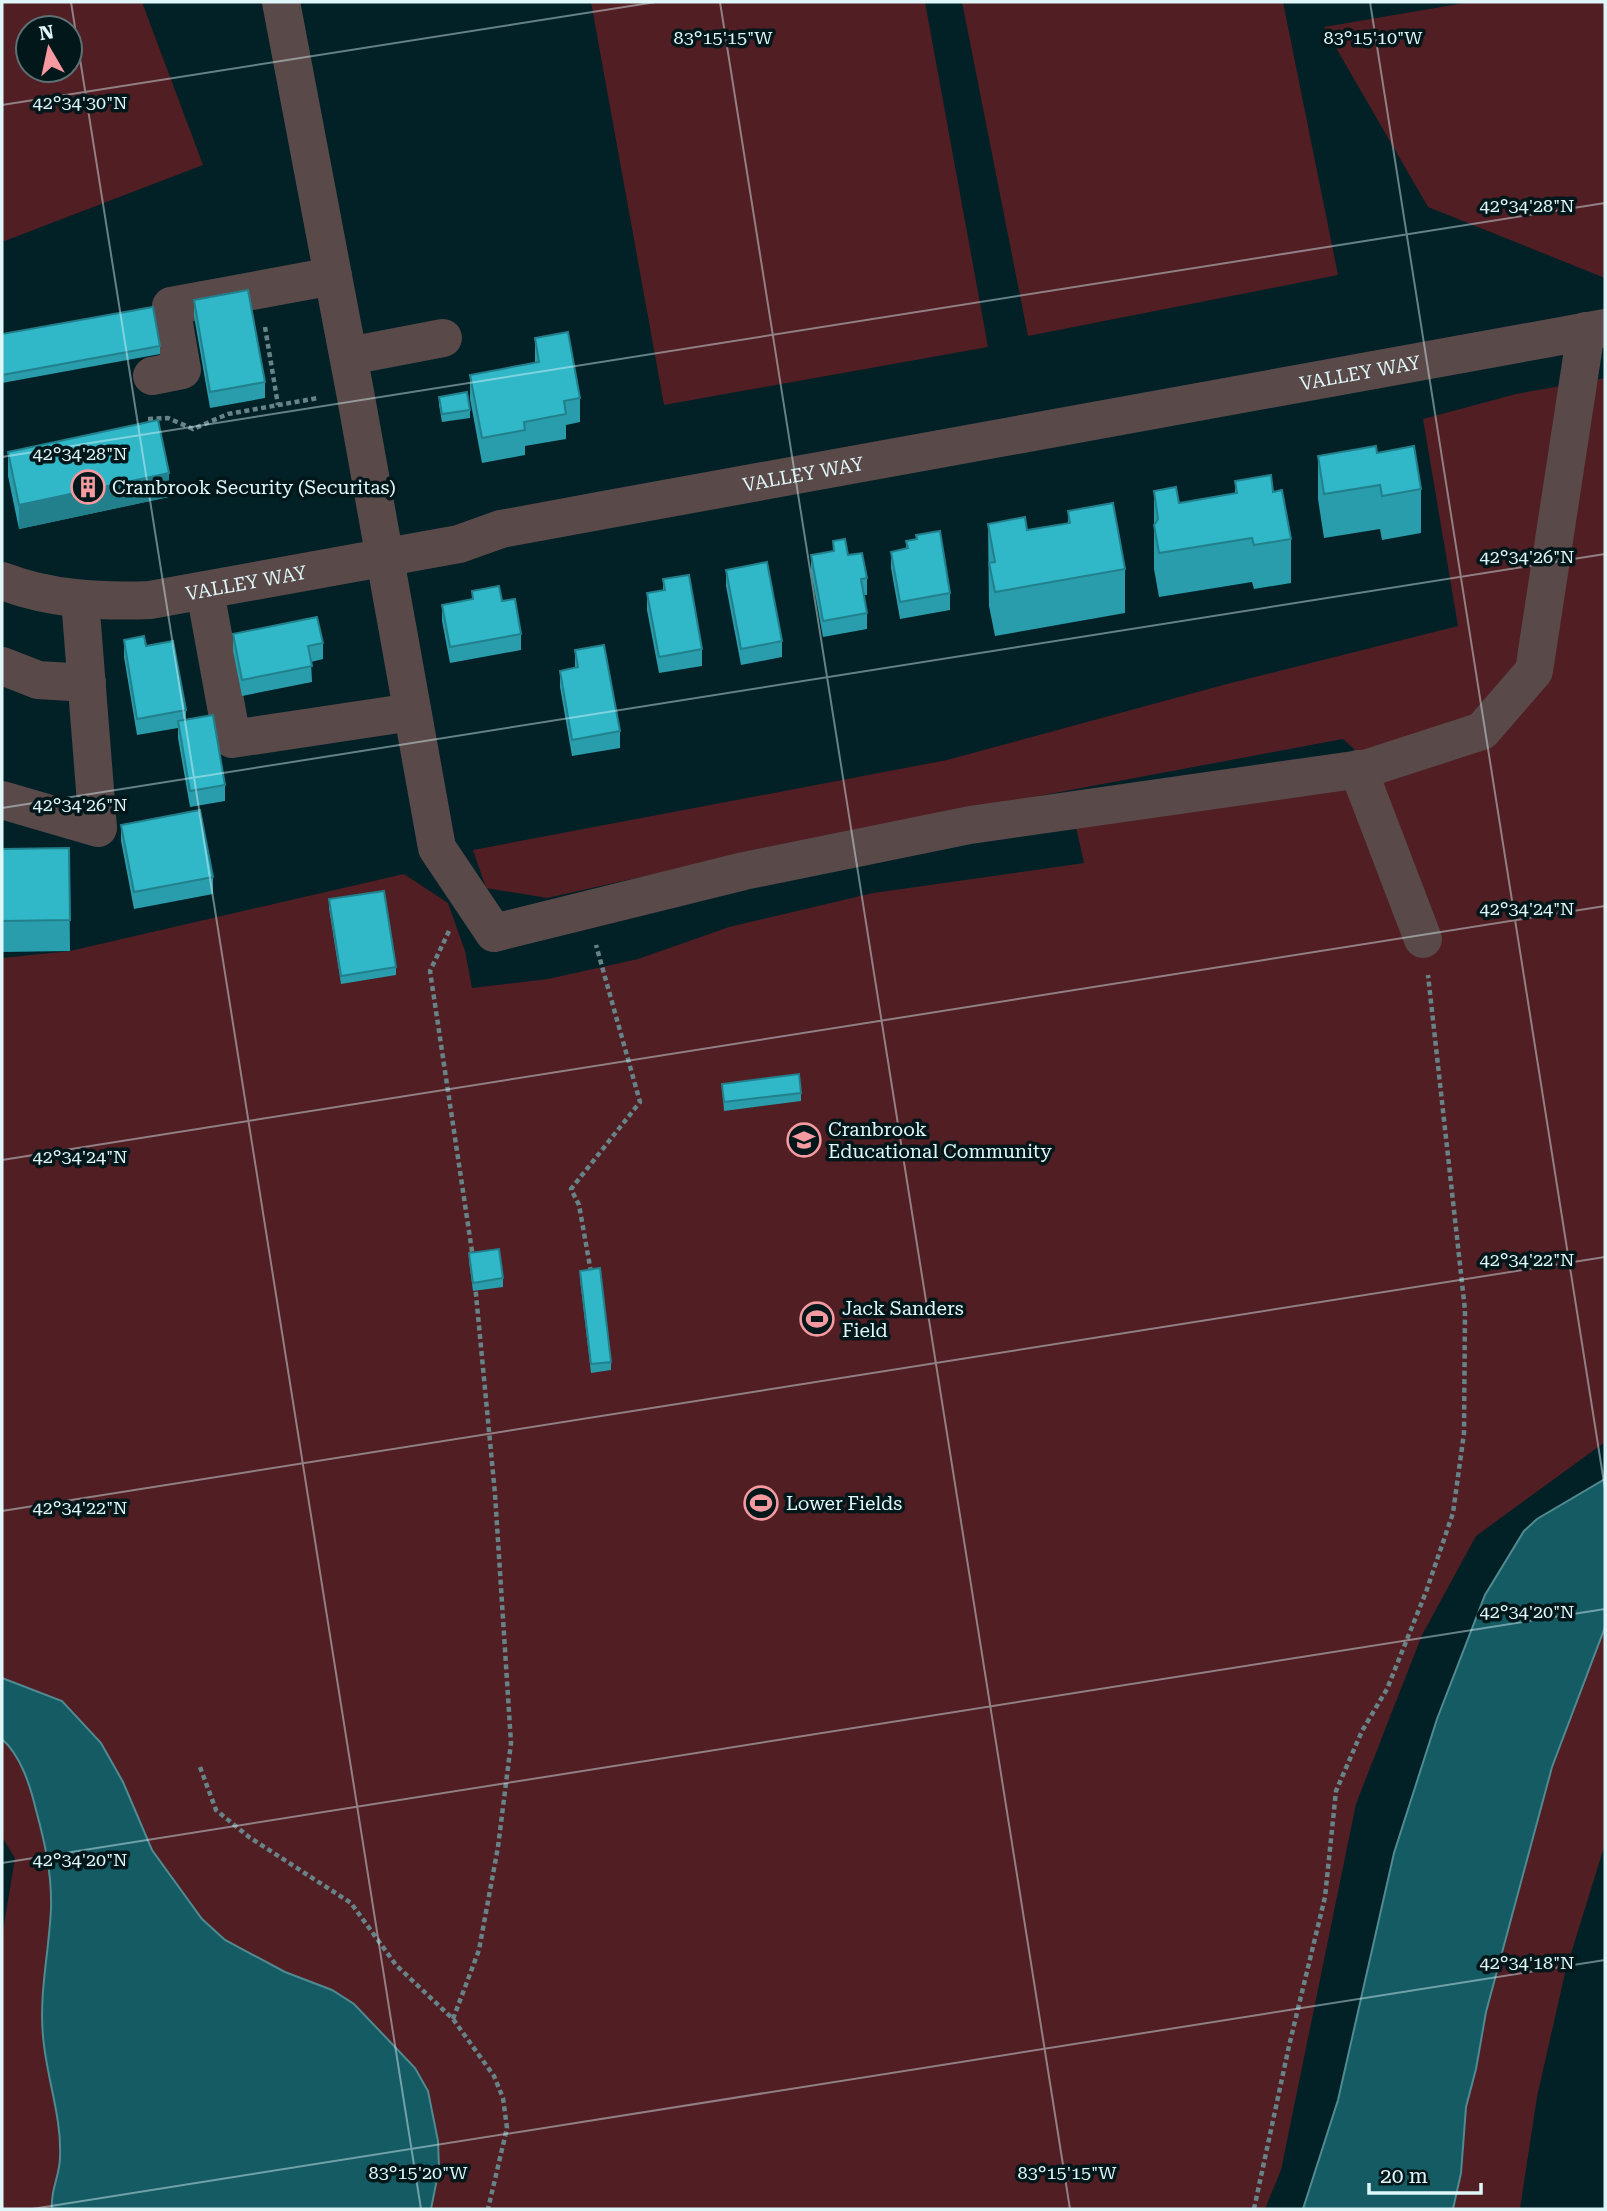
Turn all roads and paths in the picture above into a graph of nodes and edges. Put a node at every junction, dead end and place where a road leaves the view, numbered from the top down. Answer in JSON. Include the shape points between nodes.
{"nodes":[{"id":1,"x":281,"y":2,"type":"edge"},
{"id":2,"x":333,"y":276,"type":"junction"},
{"id":3,"x":259,"y":290,"type":"junction"},
{"id":4,"x":1596,"y":330,"type":"edge"},
{"id":5,"x":443,"y":338,"type":"dead end"},
{"id":6,"x":352,"y":374,"type":"junction"},
{"id":7,"x":152,"y":376,"type":"dead end"},
{"id":8,"x":278,"y":405,"type":"junction"},
{"id":9,"x":148,"y":419,"type":"edge"},
{"id":10,"x":385,"y":556,"type":"junction"},
{"id":11,"x":2,"y":580,"type":"edge"},
{"id":12,"x":205,"y":591,"type":"junction"},
{"id":13,"x":80,"y":599,"type":"junction"},
{"id":14,"x":2,"y":666,"type":"edge"},
{"id":15,"x":87,"y":683,"type":"junction"},
{"id":16,"x":412,"y":712,"type":"junction"},
{"id":17,"x":1357,"y":769,"type":"junction"},
{"id":18,"x":2,"y":800,"type":"edge"},
{"id":19,"x":467,"y":893,"type":"junction"},
{"id":20,"x":585,"y":911,"type":"junction"},
{"id":21,"x":1423,"y":939,"type":"joint"},
{"id":22,"x":473,"y":1262,"type":"edge"},
{"id":23,"x":591,"y":1272,"type":"edge"},
{"id":24,"x":474,"y":1275,"type":"edge"},
{"id":25,"x":200,"y":1767,"type":"dead end"},
{"id":26,"x":453,"y":2019,"type":"junction"},
{"id":27,"x":488,"y":2209,"type":"edge"},
{"id":28,"x":1254,"y":2209,"type":"edge"}],
"edges":[{"from":1,"to":2,"type":"street"},
{"from":2,"to":3,"type":"street"},
{"from":2,"to":6,"type":"street"},
{"from":3,"to":7,"type":"street","via":[[171,306],[182,370]]},
{"from":3,"to":8,"type":"path"},
{"from":4,"to":10,"type":"street","name":"VALLEY WAY","via":[[501,529],[459,544]]},
{"from":4,"to":17,"type":"street","via":[[1534,671],[1482,731]]},
{"from":5,"to":6,"type":"street"},
{"from":6,"to":8,"type":"path"},
{"from":6,"to":10,"type":"street"},
{"from":8,"to":9,"type":"path","via":[[228,414],[193,429],[168,418]]},
{"from":10,"to":12,"type":"street","name":"VALLEY WAY"},
{"from":10,"to":16,"type":"street"},
{"from":11,"to":13,"type":"street","name":"VALLEY WAY"},
{"from":12,"to":13,"type":"street","name":"VALLEY WAY","via":[[150,600]]},
{"from":12,"to":16,"type":"street","via":[[232,740]]},
{"from":13,"to":15,"type":"street"},
{"from":14,"to":15,"type":"street","via":[[38,680]]},
{"from":15,"to":18,"type":"street","via":[[98,828]]},
{"from":16,"to":19,"type":"street","via":[[437,848]]},
{"from":17,"to":20,"type":"street","via":[[970,825],[744,871]]},
{"from":17,"to":21,"type":"street"},
{"from":19,"to":20,"type":"street","via":[[494,933]]},
{"from":19,"to":22,"type":"path","via":[[430,971]]},
{"from":20,"to":23,"type":"path","via":[[640,1102],[571,1189],[579,1205]]},
{"from":21,"to":28,"type":"path","via":[[1465,1310],[1465,1433],[1453,1513],[1426,1592],[1387,1689],[1362,1731],[1336,1791],[1325,1897]]},
{"from":24,"to":26,"type":"path","via":[[495,1494],[511,1743],[480,1950]]},
{"from":25,"to":26,"type":"path","via":[[216,1810],[249,1837],[351,1903],[396,1965]]},
{"from":26,"to":27,"type":"path","via":[[494,2076],[503,2098],[507,2127]]}]}
